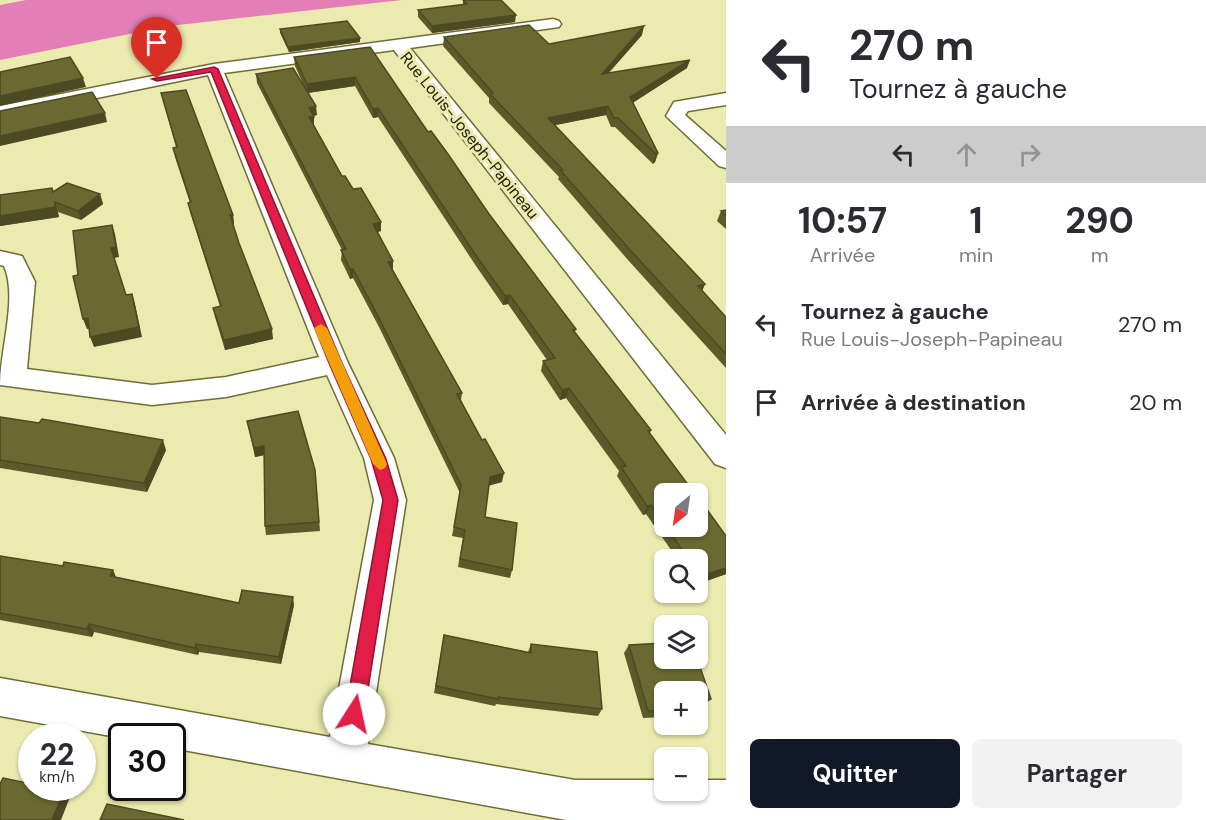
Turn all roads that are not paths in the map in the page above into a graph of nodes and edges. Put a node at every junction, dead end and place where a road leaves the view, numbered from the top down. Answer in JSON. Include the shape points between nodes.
{"nodes":[{"id":1,"x":553,"y":24,"type":"dead end"},
{"id":2,"x":399,"y":45,"type":"junction"},
{"id":3,"x":214,"y":69,"type":"junction"},
{"id":4,"x":726,"y":99,"type":"edge"},
{"id":5,"x":0,"y":112,"type":"edge"},
{"id":6,"x":726,"y":162,"type":"edge"},
{"id":7,"x":0,"y":258,"type":"edge"},
{"id":8,"x":335,"y":363,"type":"junction"},
{"id":9,"x":6,"y":376,"type":"edge"},
{"id":10,"x":726,"y":456,"type":"edge"},
{"id":11,"x":0,"y":697,"type":"edge"},
{"id":12,"x":346,"y":759,"type":"junction"},
{"id":13,"x":726,"y":801,"type":"edge"}],
"edges":[{"from":1,"to":2,"type":"street"},
{"from":2,"to":3,"type":"street","name":"Rue Louis-Joseph-Papineau"},
{"from":2,"to":10,"type":"street","name":"Rue Louis-Joseph-Papineau"},
{"from":3,"to":5,"type":"street","name":"Rue Louis-Joseph-Papineau"},
{"from":3,"to":8,"type":"street"},
{"from":4,"to":6,"type":"street","via":[[681,106],[675,116]]},
{"from":7,"to":9,"type":"street","via":[[14,261],[23,282]]},
{"from":8,"to":9,"type":"street","via":[[226,387],[152,395]]},
{"from":8,"to":12,"type":"street","via":[[378,459],[390,500]]},
{"from":11,"to":12,"type":"street"},
{"from":12,"to":13,"type":"street","via":[[575,801]]}]}
